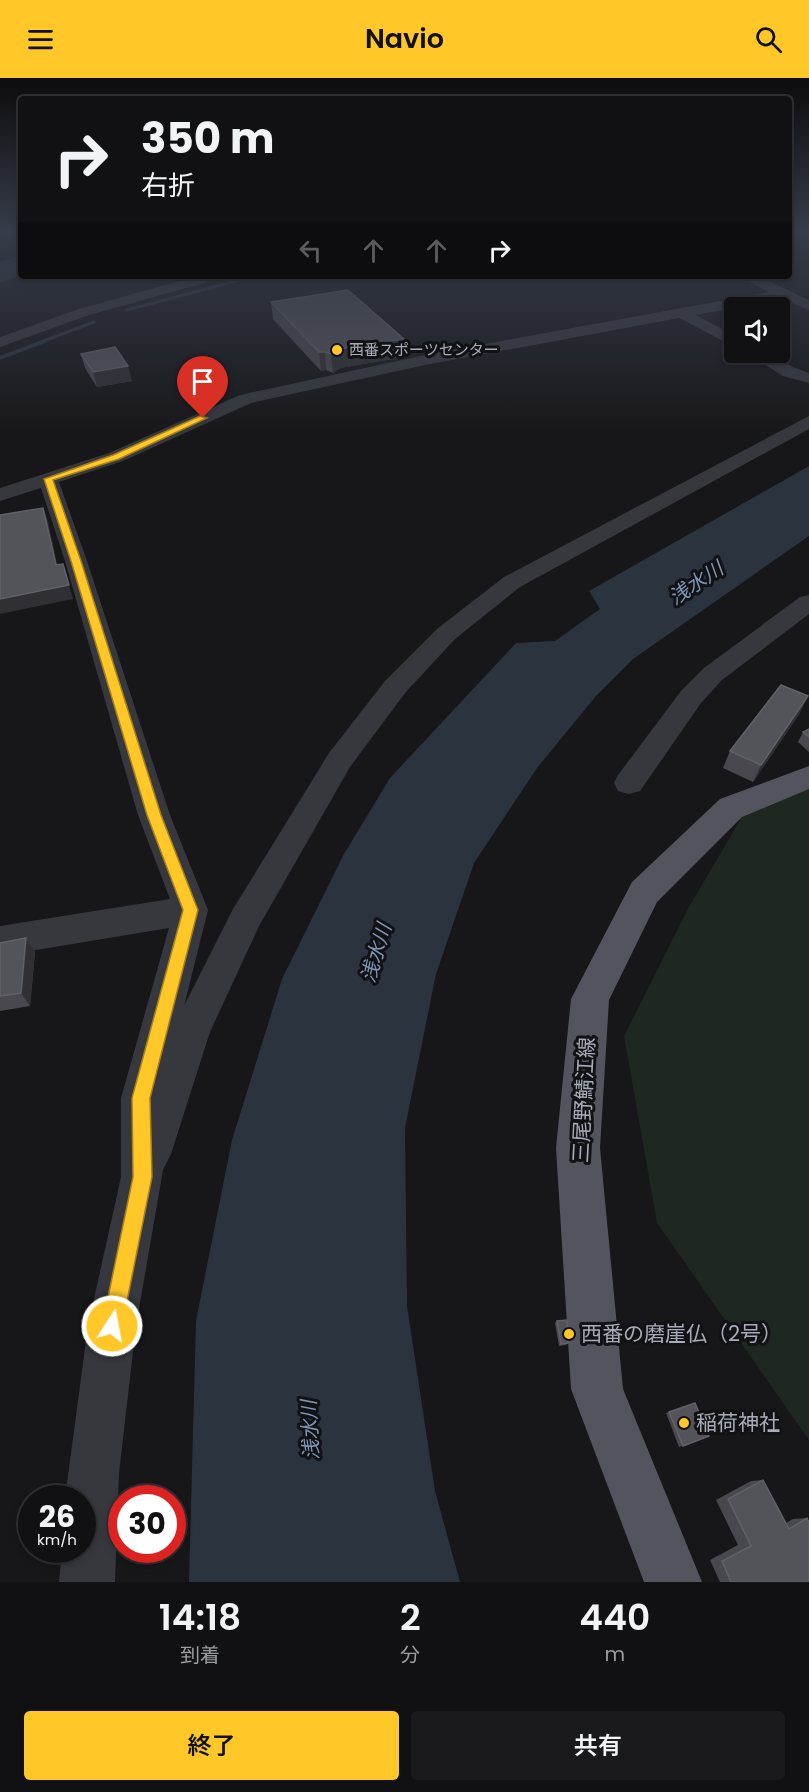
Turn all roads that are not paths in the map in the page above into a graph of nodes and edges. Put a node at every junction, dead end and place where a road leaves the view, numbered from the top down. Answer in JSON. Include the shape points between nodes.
{"nodes":[{"id":1,"x":123,"y":301,"type":"edge"},
{"id":2,"x":742,"y":301,"type":"edge"},
{"id":3,"x":680,"y":312,"type":"junction"},
{"id":4,"x":724,"y":336,"type":"edge"},
{"id":5,"x":0,"y":342,"type":"edge"},
{"id":6,"x":773,"y":363,"type":"edge"},
{"id":7,"x":809,"y":378,"type":"edge"},
{"id":8,"x":805,"y":421,"type":"edge"},
{"id":9,"x":48,"y":479,"type":"junction"},
{"id":10,"x":0,"y":495,"type":"edge"},
{"id":11,"x":809,"y":602,"type":"edge"},
{"id":12,"x":809,"y":777,"type":"edge"},
{"id":13,"x":629,"y":783,"type":"dead end"},
{"id":14,"x":191,"y":910,"type":"junction"},
{"id":15,"x":0,"y":941,"type":"edge"},
{"id":16,"x":142,"y":1177,"type":"junction"},
{"id":17,"x":87,"y":1582,"type":"edge"},
{"id":18,"x":673,"y":1582,"type":"edge"}],
"edges":[{"from":1,"to":5,"type":"street"},
{"from":2,"to":3,"type":"street"},
{"from":3,"to":4,"type":"street"},
{"from":3,"to":9,"type":"street","via":[[246,399],[116,457]]},
{"from":6,"to":7,"type":"street"},
{"from":8,"to":16,"type":"street","via":[[512,582],[446,634],[395,687],[339,760],[245,919],[190,1031]]},
{"from":9,"to":10,"type":"street"},
{"from":9,"to":14,"type":"street","via":[[154,815]]},
{"from":11,"to":13,"type":"street","via":[[713,674],[691,697]]},
{"from":12,"to":18,"type":"main road","name":"三尾野鯖江線","via":[[731,808],[644,891],[590,999],[578,1148],[597,1389]]},
{"from":14,"to":15,"type":"street"},
{"from":14,"to":16,"type":"street","via":[[141,1098]]},
{"from":16,"to":17,"type":"street","via":[[112,1326],[93,1473]]}]}
